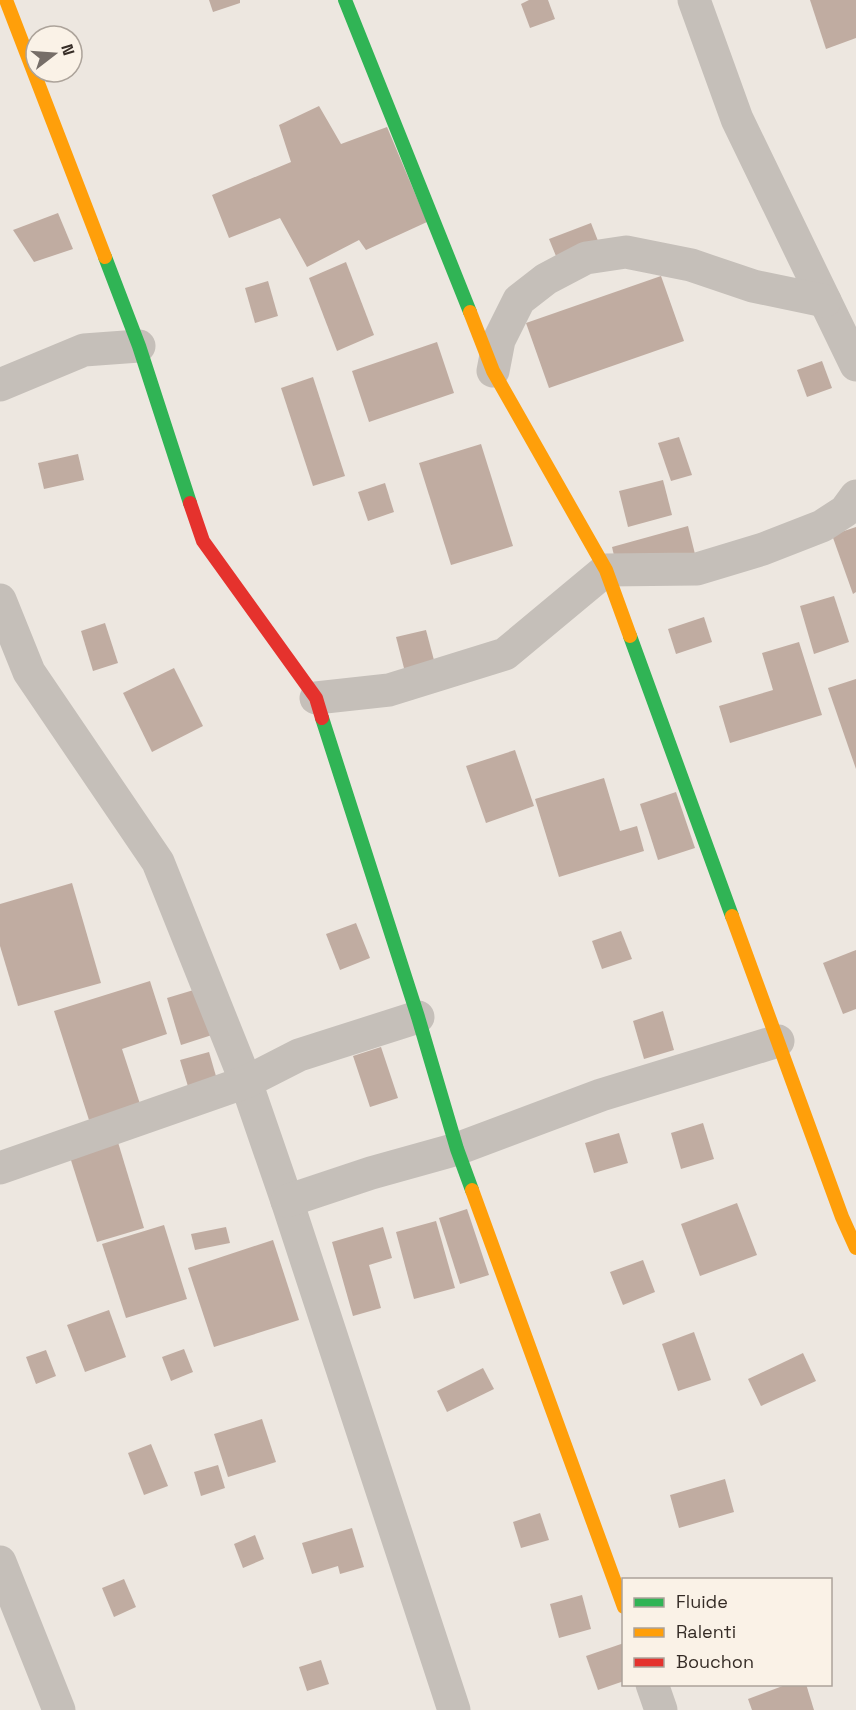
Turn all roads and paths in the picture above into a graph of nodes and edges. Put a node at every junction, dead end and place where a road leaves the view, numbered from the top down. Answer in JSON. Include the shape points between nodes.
{"nodes":[{"id":1,"x":6,"y":0,"type":"edge"},
{"id":2,"x":345,"y":0,"type":"edge"},
{"id":3,"x":694,"y":0,"type":"edge"},
{"id":4,"x":825,"y":301,"type":"junction"},
{"id":5,"x":140,"y":346,"type":"junction"},
{"id":6,"x":856,"y":365,"type":"edge"},
{"id":7,"x":493,"y":371,"type":"junction"},
{"id":8,"x":0,"y":385,"type":"edge"},
{"id":9,"x":856,"y":496,"type":"edge"},
{"id":10,"x":606,"y":570,"type":"junction"},
{"id":11,"x":0,"y":600,"type":"edge"},
{"id":12,"x":316,"y":698,"type":"junction"},
{"id":13,"x":418,"y":1017,"type":"junction"},
{"id":14,"x":778,"y":1041,"type":"junction"},
{"id":15,"x":246,"y":1082,"type":"junction"},
{"id":16,"x":458,"y":1149,"type":"junction"},
{"id":17,"x":0,"y":1168,"type":"edge"},
{"id":18,"x":287,"y":1201,"type":"junction"},
{"id":19,"x":849,"y":1214,"type":"edge"},
{"id":20,"x":856,"y":1248,"type":"edge"},
{"id":21,"x":0,"y":1562,"type":"edge"},
{"id":22,"x":622,"y":1601,"type":"edge"},
{"id":23,"x":653,"y":1686,"type":"edge"},
{"id":24,"x":59,"y":1710,"type":"edge"},
{"id":25,"x":454,"y":1710,"type":"edge"},
{"id":26,"x":661,"y":1710,"type":"edge"}],
"edges":[{"from":1,"to":5,"type":"street"},
{"from":2,"to":7,"type":"street"},
{"from":3,"to":4,"type":"street","via":[[737,119]]},
{"from":4,"to":6,"type":"street"},
{"from":4,"to":7,"type":"street","via":[[626,252],[586,258],[546,279],[519,300],[498,340]]},
{"from":5,"to":8,"type":"street","via":[[84,350]]},
{"from":5,"to":12,"type":"street","via":[[202,541]]},
{"from":7,"to":10,"type":"street"},
{"from":9,"to":10,"type":"street","via":[[845,511],[822,526],[697,569]]},
{"from":10,"to":12,"type":"street","via":[[505,654],[390,690]]},
{"from":10,"to":14,"type":"street"},
{"from":11,"to":15,"type":"street","via":[[29,672],[158,862]]},
{"from":12,"to":13,"type":"street"},
{"from":13,"to":15,"type":"street","via":[[299,1055]]},
{"from":13,"to":16,"type":"street"},
{"from":14,"to":16,"type":"street","via":[[601,1095]]},
{"from":14,"to":19,"type":"street"},
{"from":15,"to":17,"type":"street"},
{"from":15,"to":18,"type":"street"},
{"from":16,"to":18,"type":"street"},
{"from":16,"to":22,"type":"street"},
{"from":18,"to":25,"type":"street"},
{"from":19,"to":20,"type":"street"},
{"from":21,"to":24,"type":"street"},
{"from":23,"to":26,"type":"street"}]}
